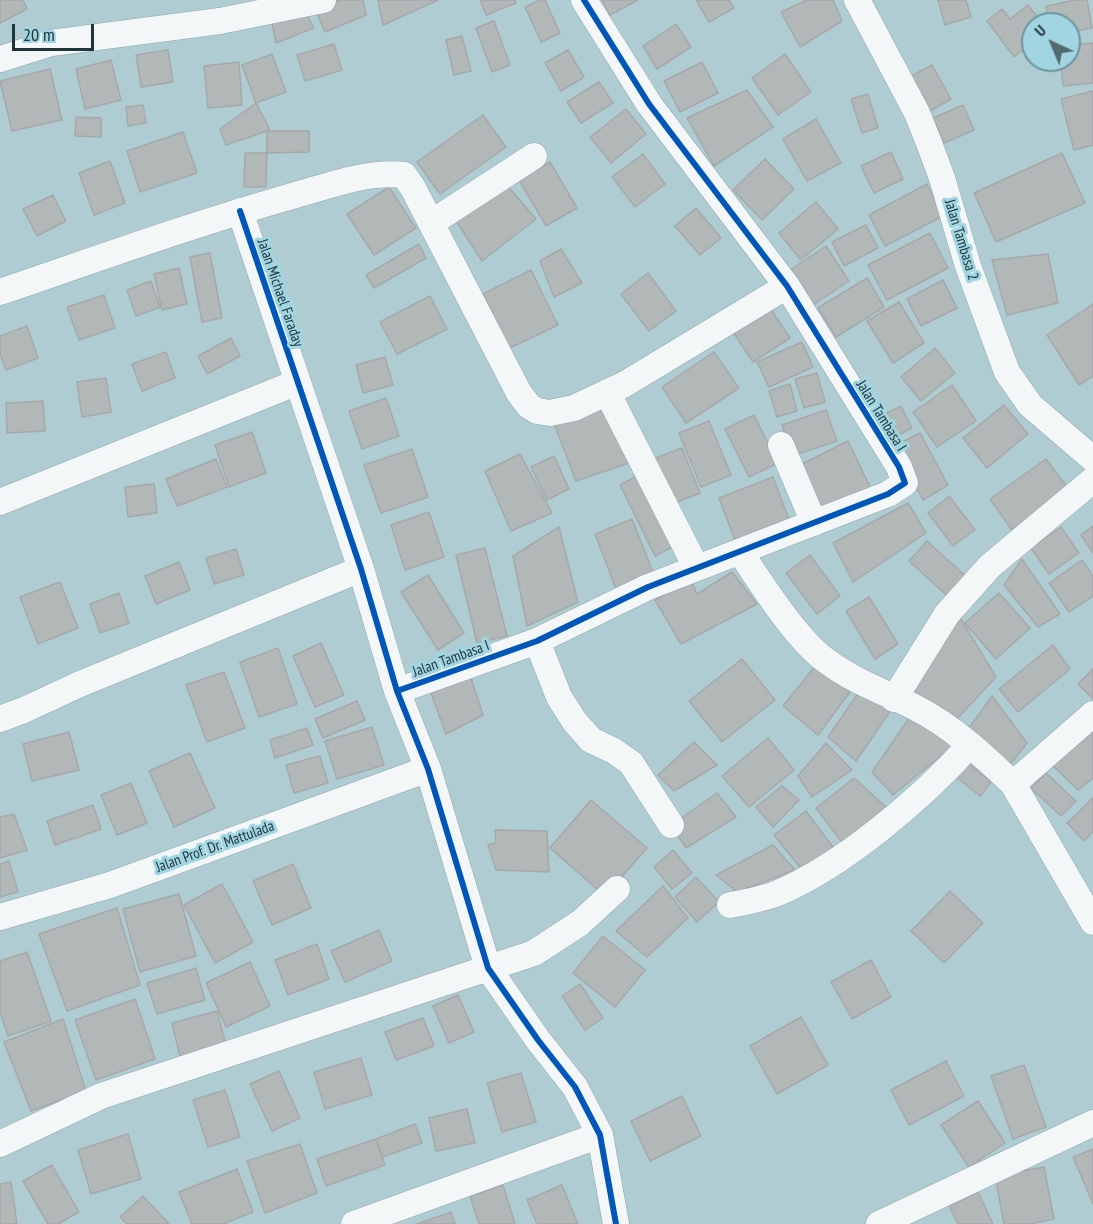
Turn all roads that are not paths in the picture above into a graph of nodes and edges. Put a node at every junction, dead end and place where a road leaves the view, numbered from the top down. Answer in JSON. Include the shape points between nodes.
{"nodes":[{"id":1,"x":323,"y":0,"type":"edge"},
{"id":2,"x":584,"y":0,"type":"edge"},
{"id":3,"x":857,"y":0,"type":"edge"},
{"id":4,"x":0,"y":59,"type":"edge"},
{"id":5,"x":534,"y":156,"type":"dead end"},
{"id":6,"x":240,"y":211,"type":"junction"},
{"id":7,"x":431,"y":223,"type":"junction"},
{"id":8,"x":787,"y":286,"type":"junction"},
{"id":9,"x":0,"y":292,"type":"edge"},
{"id":10,"x":298,"y":382,"type":"junction"},
{"id":11,"x":607,"y":392,"type":"junction"},
{"id":12,"x":782,"y":445,"type":"dead end"},
{"id":13,"x":1093,"y":459,"type":"edge"},
{"id":14,"x":1093,"y":480,"type":"edge"},
{"id":15,"x":0,"y":502,"type":"edge"},
{"id":16,"x":814,"y":523,"type":"junction"},
{"id":17,"x":740,"y":552,"type":"junction"},
{"id":18,"x":696,"y":567,"type":"junction"},
{"id":19,"x":361,"y":569,"type":"junction"},
{"id":20,"x":537,"y":641,"type":"junction"},
{"id":21,"x":397,"y":691,"type":"junction"},
{"id":22,"x":894,"y":699,"type":"junction"},
{"id":23,"x":1093,"y":714,"type":"edge"},
{"id":24,"x":0,"y":719,"type":"edge"},
{"id":25,"x":969,"y":746,"type":"junction"},
{"id":26,"x":428,"y":769,"type":"junction"},
{"id":27,"x":1013,"y":784,"type":"junction"},
{"id":28,"x":671,"y":825,"type":"dead end"},
{"id":29,"x":617,"y":889,"type":"dead end"},
{"id":30,"x":730,"y":905,"type":"dead end"},
{"id":31,"x":0,"y":917,"type":"edge"},
{"id":32,"x":1093,"y":922,"type":"edge"},
{"id":33,"x":488,"y":968,"type":"junction"},
{"id":34,"x":1093,"y":1123,"type":"edge"},
{"id":35,"x":600,"y":1135,"type":"junction"},
{"id":36,"x":0,"y":1144,"type":"edge"},
{"id":37,"x":887,"y":1222,"type":"edge"},
{"id":38,"x":354,"y":1224,"type":"edge"},
{"id":39,"x":616,"y":1224,"type":"edge"}],
"edges":[{"from":1,"to":4,"type":"street","via":[[220,21],[51,43]]},
{"from":2,"to":8,"type":"street","name":"Jalan Tambasa I","via":[[649,104]]},
{"from":3,"to":13,"type":"street","name":"Jalan Tambasa 2","via":[[917,113],[1007,372],[1030,405]]},
{"from":5,"to":7,"type":"street"},
{"from":6,"to":7,"type":"street","via":[[385,173],[404,175]]},
{"from":6,"to":9,"type":"street"},
{"from":6,"to":10,"type":"street","name":"Jalan Michael Faraday"},
{"from":7,"to":11,"type":"street","via":[[529,406],[550,413],[574,408]]},
{"from":8,"to":11,"type":"street"},
{"from":8,"to":16,"type":"street","name":"Jalan Tambasa I","via":[[899,467],[905,483],[888,494]]},
{"from":10,"to":15,"type":"street"},
{"from":10,"to":19,"type":"street","name":"Jalan Michael Faraday"},
{"from":11,"to":18,"type":"street"},
{"from":12,"to":16,"type":"street"},
{"from":14,"to":22,"type":"street","via":[[990,566],[947,614]]},
{"from":16,"to":17,"type":"street","name":"Jalan Tambasa I"},
{"from":17,"to":18,"type":"street","name":"Jalan Tambasa I"},
{"from":17,"to":22,"type":"street","via":[[813,650],[827,662]]},
{"from":18,"to":20,"type":"street","name":"Jalan Tambasa I","via":[[648,586]]},
{"from":19,"to":21,"type":"street","name":"Jalan Michael Faraday"},
{"from":19,"to":24,"type":"street"},
{"from":20,"to":21,"type":"street","name":"Jalan Tambasa I"},
{"from":20,"to":28,"type":"street","via":[[575,722],[591,740],[631,763]]},
{"from":21,"to":26,"type":"street","name":"Jalan Michael Faraday"},
{"from":22,"to":25,"type":"street","via":[[918,709]]},
{"from":23,"to":27,"type":"street"},
{"from":25,"to":27,"type":"street"},
{"from":25,"to":30,"type":"street","via":[[945,773],[842,857],[779,893]]},
{"from":26,"to":31,"type":"street","name":"Jalan Prof. Dr. Mattulada","via":[[110,885]]},
{"from":26,"to":33,"type":"street","name":"Jalan Michael Faraday"},
{"from":27,"to":32,"type":"street"},
{"from":29,"to":33,"type":"street","via":[[580,923],[534,953]]},
{"from":33,"to":35,"type":"street","name":"Jalan Michael Faraday","via":[[575,1087]]},
{"from":33,"to":36,"type":"street","via":[[101,1096]]},
{"from":34,"to":37,"type":"street"},
{"from":35,"to":38,"type":"street"},
{"from":35,"to":39,"type":"street","name":"Jalan Michael Faraday"}]}
